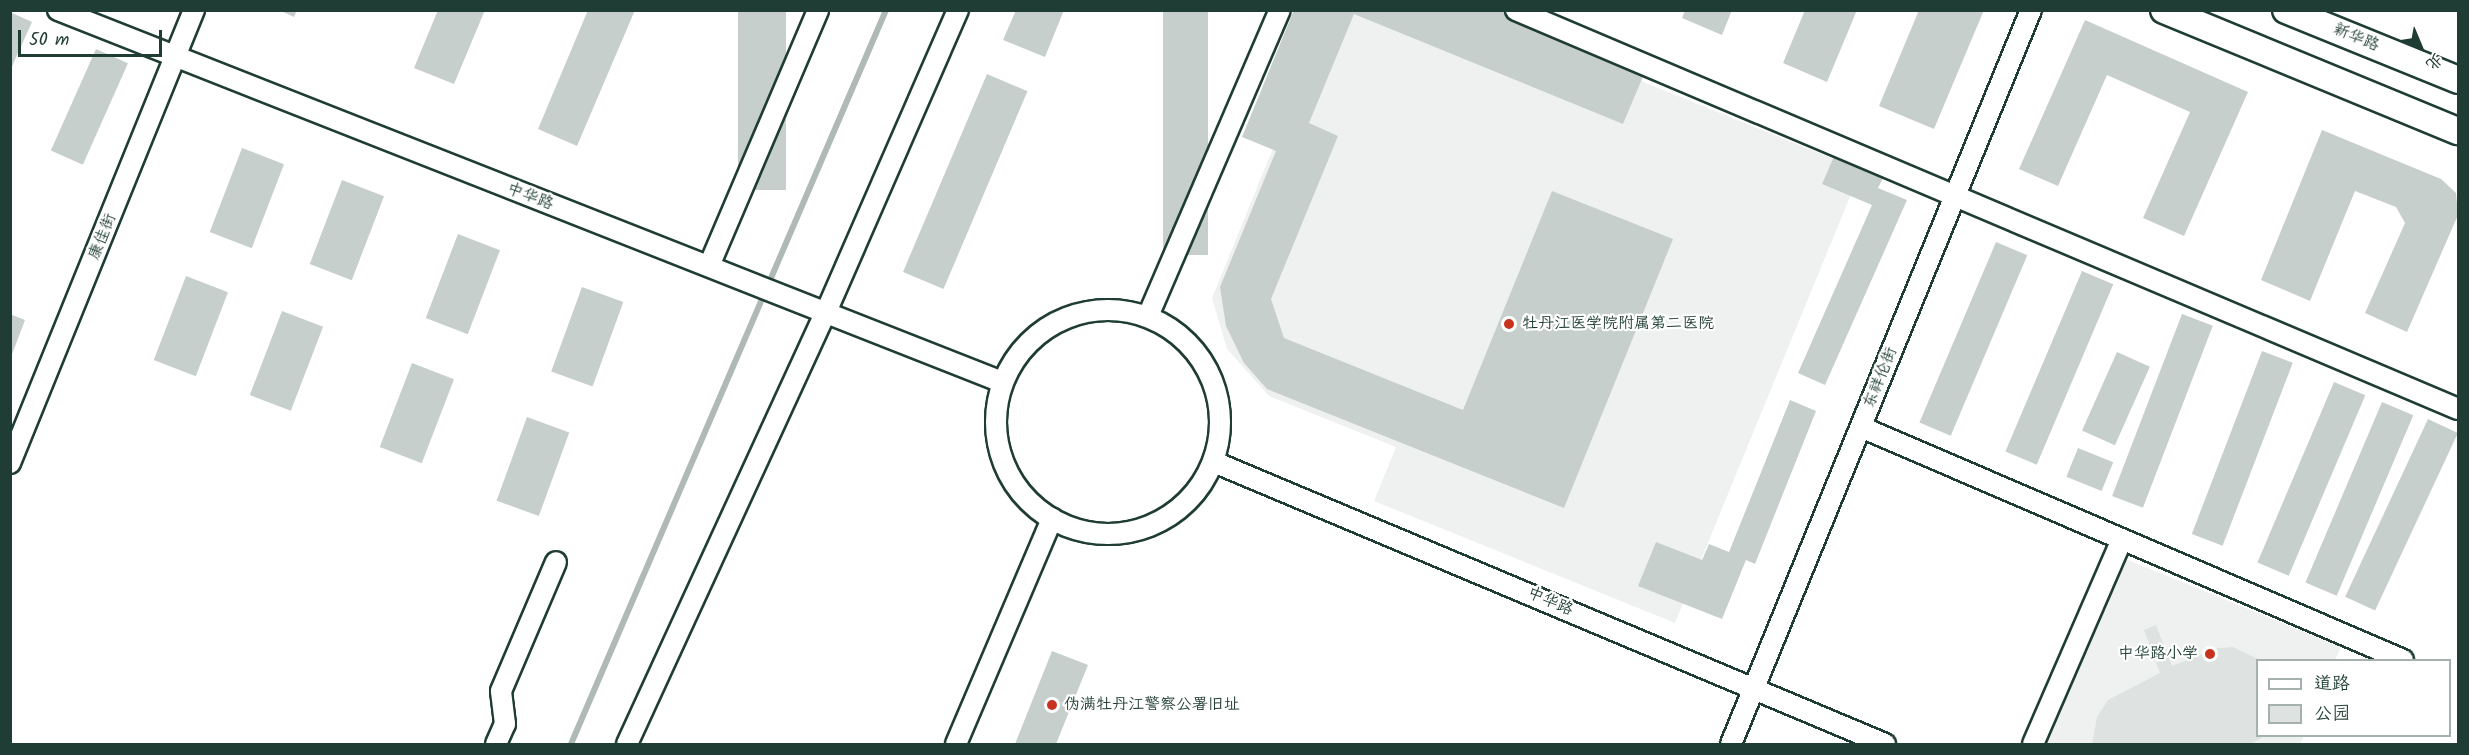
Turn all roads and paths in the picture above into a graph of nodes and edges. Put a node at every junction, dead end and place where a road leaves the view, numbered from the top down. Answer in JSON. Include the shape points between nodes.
{"nodes":[{"id":1,"x":58,"y":10,"type":"edge"},
{"id":2,"x":194,"y":10,"type":"edge"},
{"id":3,"x":818,"y":10,"type":"edge"},
{"id":4,"x":958,"y":10,"type":"edge"},
{"id":5,"x":1280,"y":10,"type":"edge"},
{"id":6,"x":1516,"y":10,"type":"edge"},
{"id":7,"x":2031,"y":10,"type":"edge"},
{"id":8,"x":2164,"y":10,"type":"edge"},
{"id":9,"x":2286,"y":10,"type":"edge"},
{"id":10,"x":175,"y":60,"type":"junction"},
{"id":11,"x":2458,"y":80,"type":"edge"},
{"id":12,"x":2458,"y":131,"type":"edge"},
{"id":13,"x":1955,"y":197,"type":"junction"},
{"id":14,"x":709,"y":266,"type":"junction"},
{"id":15,"x":826,"y":312,"type":"junction"},
{"id":16,"x":1148,"y":316,"type":"junction"},
{"id":17,"x":1002,"y":382,"type":"junction"},
{"id":18,"x":2458,"y":409,"type":"edge"},
{"id":19,"x":1861,"y":427,"type":"junction"},
{"id":20,"x":1214,"y":462,"type":"junction"},
{"id":21,"x":10,"y":463,"type":"edge"},
{"id":22,"x":1052,"y":519,"type":"junction"},
{"id":23,"x":2121,"y":539,"type":"junction"},
{"id":24,"x":556,"y":562,"type":"dead end"},
{"id":25,"x":2401,"y":659,"type":"edge"},
{"id":26,"x":1754,"y":687,"type":"junction"},
{"id":27,"x":496,"y":744,"type":"edge"},
{"id":28,"x":627,"y":744,"type":"edge"},
{"id":29,"x":956,"y":744,"type":"edge"},
{"id":30,"x":1731,"y":744,"type":"edge"},
{"id":31,"x":1885,"y":744,"type":"edge"},
{"id":32,"x":2033,"y":744,"type":"edge"}],
"edges":[{"from":1,"to":10,"type":"street","name":"中华路"},
{"from":2,"to":10,"type":"street","name":"康佳街"},
{"from":3,"to":14,"type":"street"},
{"from":4,"to":15,"type":"street"},
{"from":5,"to":16,"type":"street"},
{"from":6,"to":13,"type":"street"},
{"from":7,"to":13,"type":"street","name":"东祥伦街"},
{"from":8,"to":12,"type":"main road"},
{"from":9,"to":11,"type":"main road","name":"新华路"},
{"from":10,"to":14,"type":"street","name":"中华路"},
{"from":10,"to":21,"type":"street","name":"康佳街"},
{"from":13,"to":18,"type":"street"},
{"from":13,"to":19,"type":"street","name":"东祥伦街"},
{"from":14,"to":15,"type":"street","name":"中华路"},
{"from":15,"to":17,"type":"street","name":"中华路"},
{"from":15,"to":28,"type":"street"},
{"from":16,"to":17,"type":"street","via":[[1114,309],[1078,312],[1057,322],[1020,351]]},
{"from":16,"to":20,"type":"street","via":[[1179,333],[1203,360],[1217,392],[1220,416]]},
{"from":17,"to":22,"type":"street","via":[[995,414],[997,447],[1009,478],[1030,504]]},
{"from":19,"to":23,"type":"street"},
{"from":19,"to":26,"type":"street","name":"东祥伦街"},
{"from":20,"to":22,"type":"street","via":[[1188,500],[1167,518],[1133,532],[1096,535]]},
{"from":20,"to":26,"type":"street","name":"中华路"},
{"from":22,"to":29,"type":"street"},
{"from":23,"to":25,"type":"street"},
{"from":23,"to":32,"type":"street"},
{"from":24,"to":27,"type":"street","via":[[501,691],[505,724]]},
{"from":26,"to":30,"type":"street","name":"东祥伦街"},
{"from":26,"to":31,"type":"street","name":"中华路"}]}
